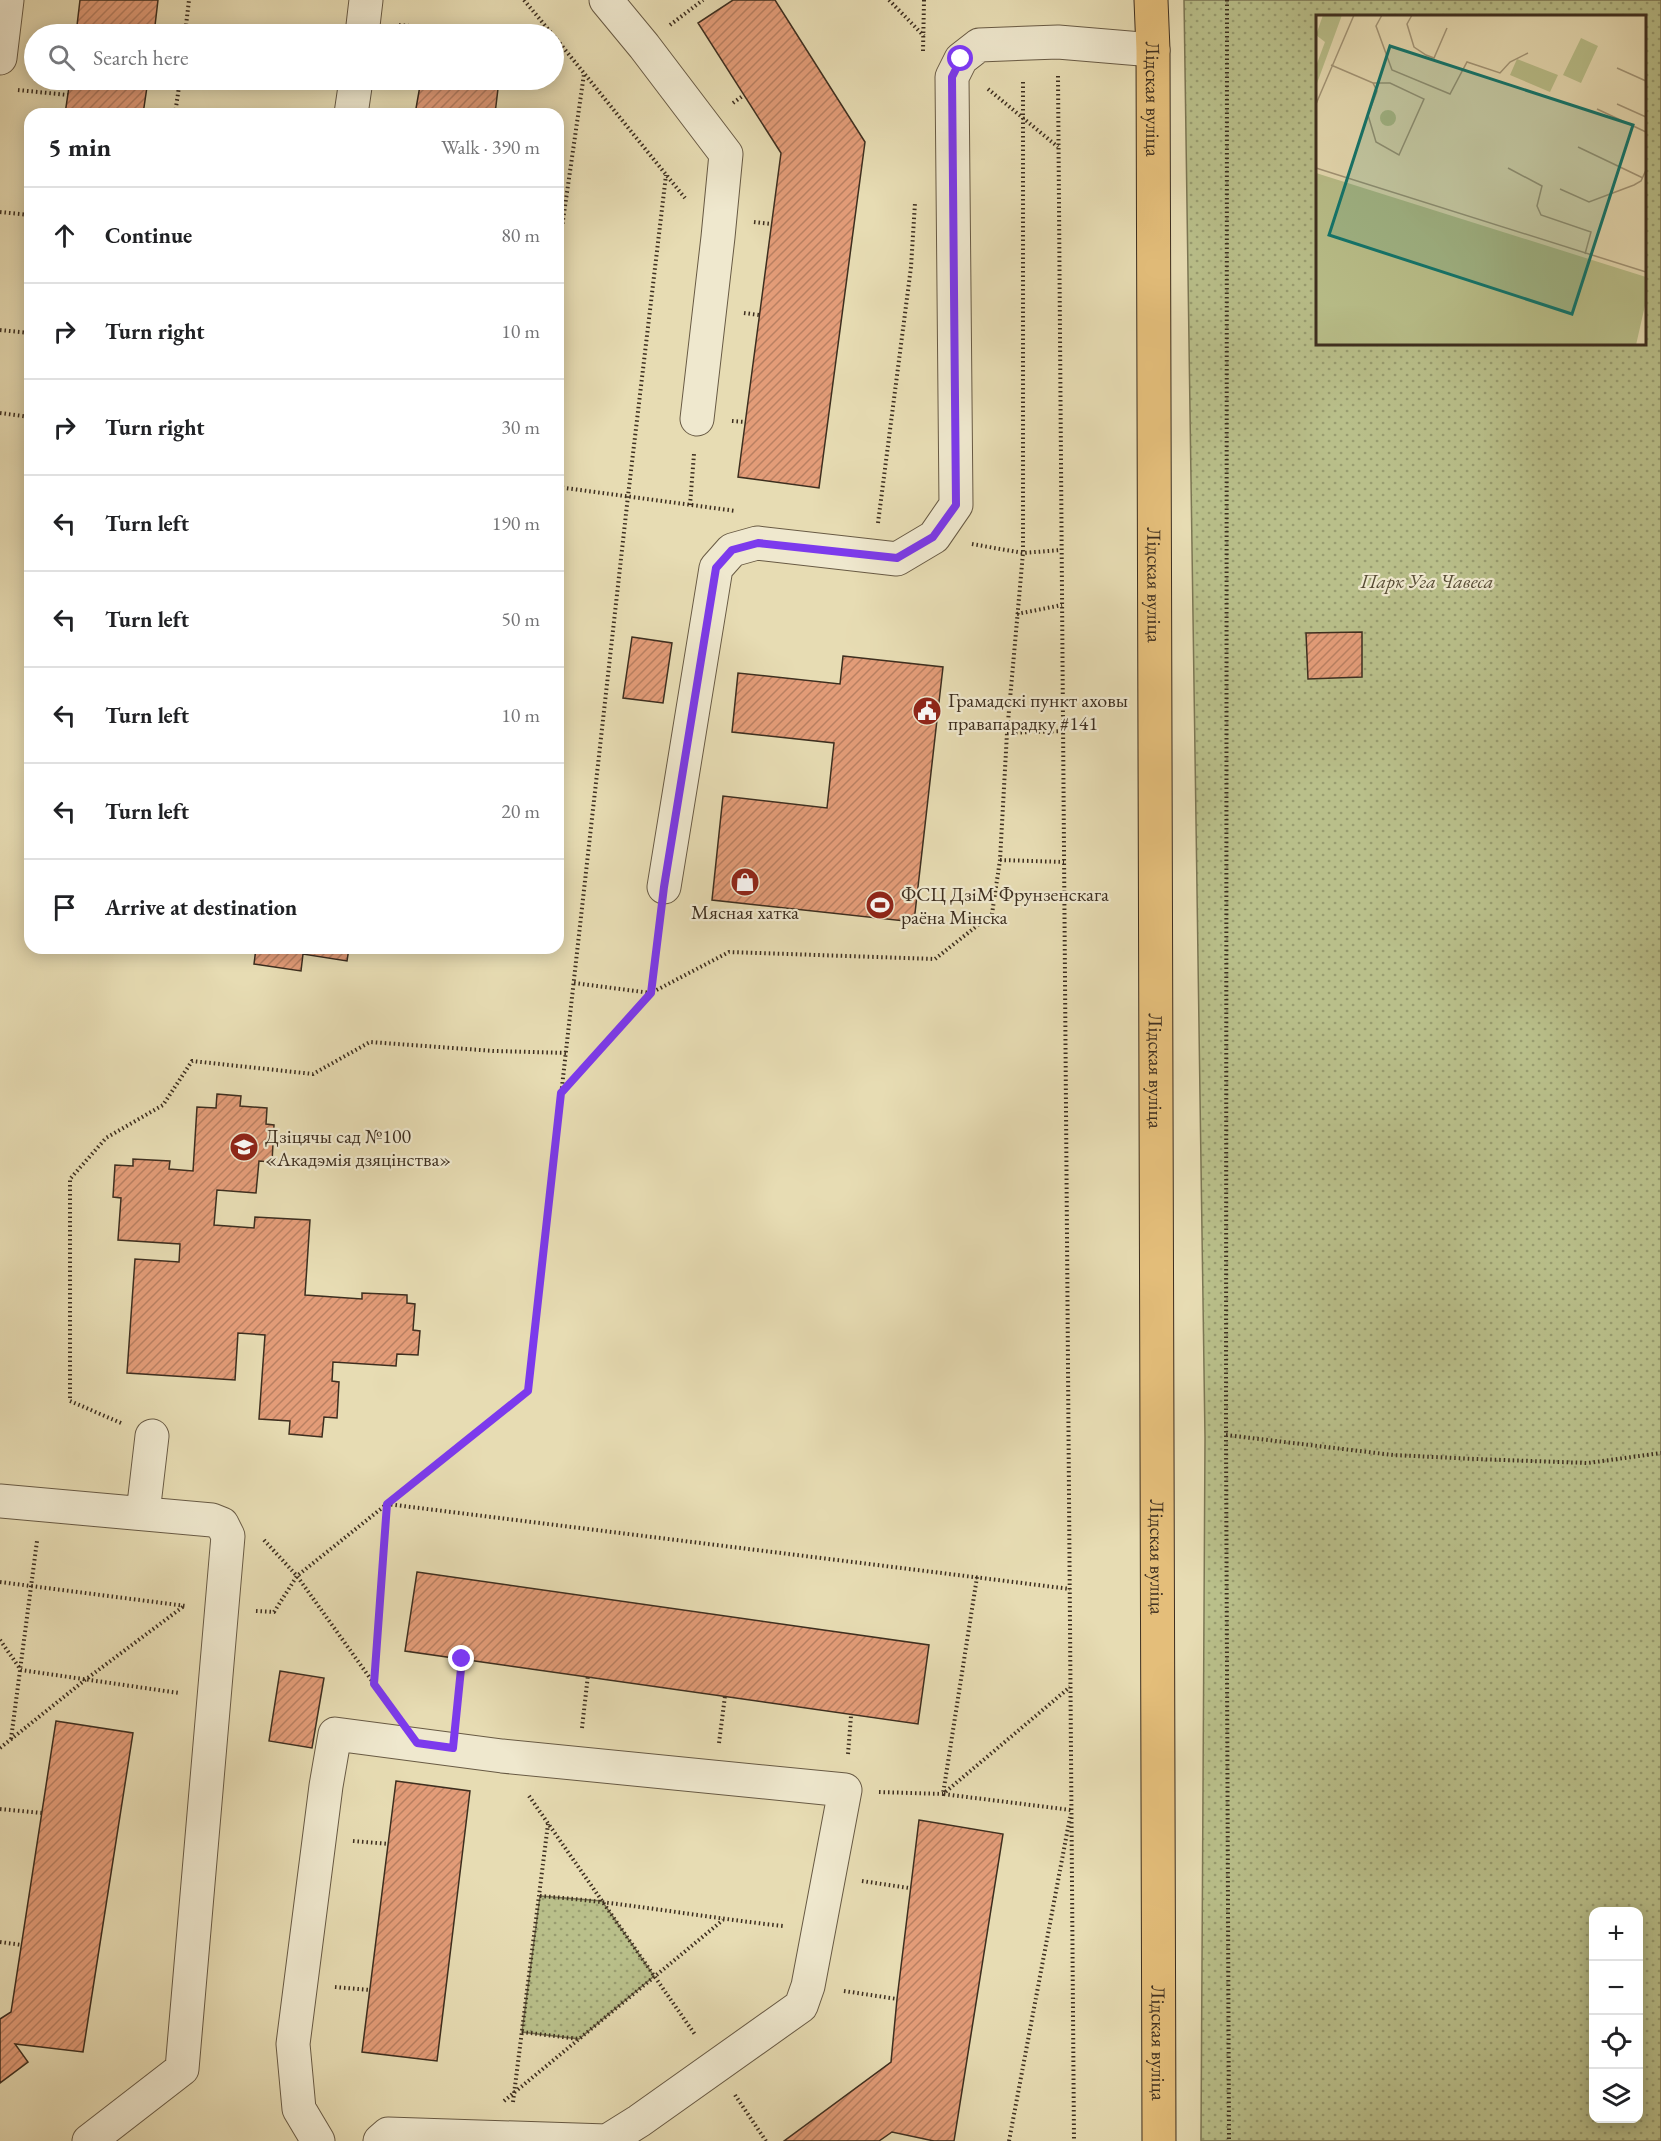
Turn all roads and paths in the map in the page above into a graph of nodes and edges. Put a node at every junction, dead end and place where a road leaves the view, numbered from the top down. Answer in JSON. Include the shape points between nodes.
{"nodes":[{"id":1,"x":7,"y":0,"type":"edge"},
{"id":2,"x":189,"y":0,"type":"edge"},
{"id":3,"x":524,"y":0,"type":"edge"},
{"id":4,"x":606,"y":0,"type":"edge"},
{"id":5,"x":889,"y":0,"type":"edge"},
{"id":6,"x":924,"y":0,"type":"edge"},
{"id":7,"x":1151,"y":0,"type":"edge"},
{"id":8,"x":1227,"y":0,"type":"edge"},
{"id":9,"x":364,"y":19,"type":"edge"},
{"id":10,"x":186,"y":24,"type":"edge"},
{"id":11,"x":411,"y":24,"type":"edge"},
{"id":12,"x":543,"y":24,"type":"edge"},
{"id":13,"x":924,"y":36,"type":"junction"},
{"id":14,"x":1058,"y":42,"type":"junction"},
{"id":15,"x":1024,"y":44,"type":"junction"},
{"id":16,"x":564,"y":49,"type":"edge"},
{"id":17,"x":1153,"y":50,"type":"junction"},
{"id":18,"x":0,"y":58,"type":"edge"},
{"id":19,"x":923,"y":59,"type":"dead end"},
{"id":20,"x":960,"y":65,"type":"junction"},
{"id":21,"x":584,"y":74,"type":"junction"},
{"id":22,"x":11,"y":89,"type":"dead end"},
{"id":23,"x":179,"y":90,"type":"edge"},
{"id":24,"x":355,"y":90,"type":"edge"},
{"id":25,"x":68,"y":95,"type":"dead end"},
{"id":26,"x":176,"y":108,"type":"edge"},
{"id":27,"x":352,"y":108,"type":"edge"},
{"id":28,"x":1023,"y":118,"type":"junction"},
{"id":29,"x":1059,"y":147,"type":"junction"},
{"id":30,"x":666,"y":175,"type":"junction"},
{"id":31,"x":915,"y":198,"type":"dead end"},
{"id":32,"x":0,"y":212,"type":"edge"},
{"id":33,"x":564,"y":213,"type":"edge"},
{"id":34,"x":24,"y":214,"type":"edge"},
{"id":35,"x":718,"y":237,"type":"junction"},
{"id":36,"x":0,"y":330,"type":"edge"},
{"id":37,"x":24,"y":332,"type":"edge"},
{"id":38,"x":0,"y":413,"type":"edge"},
{"id":39,"x":24,"y":416,"type":"edge"},
{"id":40,"x":697,"y":419,"type":"joint"},
{"id":41,"x":690,"y":504,"type":"dead end"},
{"id":42,"x":877,"y":529,"type":"dead end"},
{"id":43,"x":933,"y":537,"type":"junction"},
{"id":44,"x":1061,"y":550,"type":"junction"},
{"id":45,"x":1023,"y":553,"type":"junction"},
{"id":46,"x":1062,"y":605,"type":"junction"},
{"id":47,"x":1017,"y":614,"type":"junction"},
{"id":48,"x":1063,"y":731,"type":"junction"},
{"id":49,"x":1007,"y":733,"type":"junction"},
{"id":50,"x":1000,"y":860,"type":"junction"},
{"id":51,"x":1064,"y":862,"type":"junction"},
{"id":52,"x":664,"y":887,"type":"joint"},
{"id":53,"x":574,"y":983,"type":"junction"},
{"id":54,"x":651,"y":993,"type":"junction"},
{"id":55,"x":566,"y":1053,"type":"junction"},
{"id":56,"x":561,"y":1093,"type":"junction"},
{"id":57,"x":1227,"y":1435,"type":"junction"},
{"id":58,"x":152,"y":1436,"type":"joint"},
{"id":59,"x":1661,"y":1453,"type":"edge"},
{"id":60,"x":0,"y":1501,"type":"edge"},
{"id":61,"x":41,"y":1503,"type":"junction"},
{"id":62,"x":387,"y":1504,"type":"junction"},
{"id":63,"x":143,"y":1513,"type":"junction"},
{"id":64,"x":297,"y":1576,"type":"junction"},
{"id":65,"x":977,"y":1578,"type":"junction"},
{"id":66,"x":0,"y":1582,"type":"edge"},
{"id":67,"x":33,"y":1586,"type":"junction"},
{"id":68,"x":1070,"y":1589,"type":"junction"},
{"id":69,"x":222,"y":1609,"type":"junction"},
{"id":70,"x":0,"y":1640,"type":"edge"},
{"id":71,"x":462,"y":1659,"type":"dead end"},
{"id":72,"x":21,"y":1670,"type":"junction"},
{"id":73,"x":588,"y":1675,"type":"dead end"},
{"id":74,"x":86,"y":1680,"type":"junction"},
{"id":75,"x":374,"y":1684,"type":"junction"},
{"id":76,"x":1070,"y":1687,"type":"junction"},
{"id":77,"x":725,"y":1696,"type":"dead end"},
{"id":78,"x":215,"y":1698,"type":"junction"},
{"id":79,"x":11,"y":1739,"type":"junction"},
{"id":80,"x":417,"y":1743,"type":"junction"},
{"id":81,"x":0,"y":1748,"type":"edge"},
{"id":82,"x":453,"y":1748,"type":"junction"},
{"id":83,"x":502,"y":1756,"type":"junction"},
{"id":84,"x":578,"y":1764,"type":"junction"},
{"id":85,"x":714,"y":1777,"type":"junction"},
{"id":86,"x":845,"y":1790,"type":"junction"},
{"id":87,"x":943,"y":1794,"type":"junction"},
{"id":88,"x":1072,"y":1808,"type":"junction"},
{"id":89,"x":0,"y":1809,"type":"edge"},
{"id":90,"x":42,"y":1813,"type":"dead end"},
{"id":91,"x":548,"y":1823,"type":"junction"},
{"id":92,"x":829,"y":1875,"type":"junction"},
{"id":93,"x":909,"y":1888,"type":"dead end"},
{"id":94,"x":540,"y":1896,"type":"junction"},
{"id":95,"x":602,"y":1901,"type":"junction"},
{"id":96,"x":723,"y":1920,"type":"junction"},
{"id":97,"x":819,"y":1930,"type":"junction"},
{"id":98,"x":0,"y":1942,"type":"edge"},
{"id":99,"x":22,"y":1945,"type":"dead end"},
{"id":100,"x":654,"y":1977,"type":"junction"},
{"id":101,"x":808,"y":1986,"type":"junction"},
{"id":102,"x":897,"y":1999,"type":"dead end"},
{"id":103,"x":522,"y":2032,"type":"junction"},
{"id":104,"x":579,"y":2039,"type":"junction"},
{"id":105,"x":717,"y":2067,"type":"junction"},
{"id":106,"x":514,"y":2093,"type":"junction"},
{"id":107,"x":462,"y":2136,"type":"junction"},
{"id":108,"x":511,"y":2138,"type":"junction"},
{"id":109,"x":89,"y":2141,"type":"edge"},
{"id":110,"x":318,"y":2141,"type":"edge"},
{"id":111,"x":380,"y":2141,"type":"edge"},
{"id":112,"x":766,"y":2141,"type":"edge"},
{"id":113,"x":1009,"y":2141,"type":"edge"},
{"id":114,"x":1074,"y":2141,"type":"edge"},
{"id":115,"x":1159,"y":2141,"type":"edge"},
{"id":116,"x":1229,"y":2141,"type":"edge"}],
"edges":[{"from":1,"to":18,"type":"lane"},
{"from":2,"to":10,"type":"path"},
{"from":3,"to":12,"type":"path"},
{"from":4,"to":35,"type":"lane","via":[[726,154]]},
{"from":5,"to":13,"type":"path"},
{"from":6,"to":13,"type":"path"},
{"from":7,"to":17,"type":"main road","name":"Лідская вуліца"},
{"from":8,"to":57,"type":"path"},
{"from":9,"to":11,"type":"path"},
{"from":13,"to":19,"type":"path"},
{"from":13,"to":20,"type":"path"},
{"from":14,"to":15,"type":"lane"},
{"from":14,"to":17,"type":"lane"},
{"from":14,"to":29,"type":"path"},
{"from":15,"to":20,"type":"lane","via":[[980,45],[961,59]]},
{"from":15,"to":28,"type":"path"},
{"from":16,"to":21,"type":"path"},
{"from":17,"to":115,"type":"main road","name":"Лідская вуліца"},
{"from":20,"to":28,"type":"path"},
{"from":20,"to":43,"type":"lane","via":[[952,77],[956,505]]},
{"from":21,"to":30,"type":"path"},
{"from":21,"to":33,"type":"path"},
{"from":22,"to":25,"type":"path"},
{"from":23,"to":26,"type":"path"},
{"from":24,"to":27,"type":"lane"},
{"from":28,"to":29,"type":"path"},
{"from":28,"to":45,"type":"path"},
{"from":29,"to":44,"type":"path"},
{"from":30,"to":35,"type":"path"},
{"from":30,"to":53,"type":"path"},
{"from":31,"to":42,"type":"path","via":[[911,267]]},
{"from":32,"to":34,"type":"path"},
{"from":35,"to":40,"type":"lane"},
{"from":36,"to":37,"type":"path"},
{"from":38,"to":39,"type":"path"},
{"from":40,"to":41,"type":"path"},
{"from":43,"to":45,"type":"path"},
{"from":43,"to":52,"type":"lane","via":[[897,558],[758,543],[732,550],[716,568]]},
{"from":44,"to":45,"type":"path"},
{"from":44,"to":46,"type":"path"},
{"from":45,"to":47,"type":"path"},
{"from":46,"to":47,"type":"path"},
{"from":46,"to":48,"type":"path"},
{"from":47,"to":49,"type":"path"},
{"from":48,"to":49,"type":"path"},
{"from":48,"to":51,"type":"path"},
{"from":49,"to":50,"type":"path"},
{"from":50,"to":51,"type":"path"},
{"from":50,"to":54,"type":"path","via":[[992,914],[935,959],[729,952]]},
{"from":51,"to":68,"type":"path"},
{"from":52,"to":54,"type":"path"},
{"from":53,"to":54,"type":"path"},
{"from":53,"to":55,"type":"path"},
{"from":54,"to":56,"type":"path"},
{"from":55,"to":56,"type":"path"},
{"from":55,"to":58,"type":"path","via":[[370,1042],[313,1074],[192,1061],[164,1105],[106,1138],[70,1179],[70,1401]]},
{"from":56,"to":62,"type":"path","via":[[528,1391]]},
{"from":57,"to":59,"type":"path","via":[[1393,1455],[1475,1459],[1588,1463]]},
{"from":57,"to":116,"type":"path"},
{"from":58,"to":63,"type":"lane"},
{"from":60,"to":61,"type":"lane"},
{"from":61,"to":63,"type":"lane"},
{"from":61,"to":67,"type":"path"},
{"from":62,"to":64,"type":"path"},
{"from":62,"to":65,"type":"path"},
{"from":62,"to":75,"type":"path"},
{"from":63,"to":69,"type":"lane","via":[[222,1524],[228,1536]]},
{"from":64,"to":69,"type":"path","via":[[274,1612]]},
{"from":64,"to":75,"type":"path"},
{"from":65,"to":68,"type":"path"},
{"from":65,"to":87,"type":"path"},
{"from":66,"to":67,"type":"path"},
{"from":67,"to":72,"type":"path"},
{"from":67,"to":74,"type":"path","via":[[184,1605]]},
{"from":68,"to":76,"type":"path"},
{"from":69,"to":78,"type":"lane"},
{"from":70,"to":72,"type":"path"},
{"from":71,"to":82,"type":"path"},
{"from":72,"to":74,"type":"path"},
{"from":72,"to":79,"type":"path"},
{"from":73,"to":84,"type":"path"},
{"from":74,"to":78,"type":"path"},
{"from":74,"to":79,"type":"path"},
{"from":75,"to":80,"type":"path"},
{"from":76,"to":87,"type":"path"},
{"from":76,"to":88,"type":"path"},
{"from":77,"to":85,"type":"path"},
{"from":78,"to":109,"type":"lane","via":[[182,2069]]},
{"from":79,"to":81,"type":"path"},
{"from":80,"to":82,"type":"lane"},
{"from":80,"to":110,"type":"lane","via":[[336,1734],[293,2044],[299,2109]]},
{"from":82,"to":83,"type":"lane"},
{"from":83,"to":84,"type":"lane"},
{"from":83,"to":91,"type":"path"},
{"from":84,"to":85,"type":"lane"},
{"from":85,"to":86,"type":"lane"},
{"from":86,"to":87,"type":"path"},
{"from":86,"to":92,"type":"lane"},
{"from":87,"to":88,"type":"path"},
{"from":88,"to":113,"type":"path"},
{"from":88,"to":114,"type":"path"},
{"from":89,"to":90,"type":"path"},
{"from":91,"to":94,"type":"path"},
{"from":91,"to":95,"type":"path"},
{"from":92,"to":93,"type":"path"},
{"from":92,"to":97,"type":"lane"},
{"from":94,"to":95,"type":"path"},
{"from":94,"to":103,"type":"path"},
{"from":95,"to":96,"type":"path"},
{"from":95,"to":100,"type":"path"},
{"from":96,"to":97,"type":"path"},
{"from":96,"to":100,"type":"path"},
{"from":97,"to":101,"type":"lane"},
{"from":98,"to":99,"type":"path"},
{"from":100,"to":104,"type":"path"},
{"from":100,"to":105,"type":"path"},
{"from":101,"to":102,"type":"path"},
{"from":101,"to":105,"type":"lane","via":[[801,2006]]},
{"from":103,"to":104,"type":"path"},
{"from":103,"to":106,"type":"path"},
{"from":104,"to":106,"type":"path"},
{"from":105,"to":108,"type":"lane","via":[[607,2140]]},
{"from":105,"to":112,"type":"path"},
{"from":106,"to":107,"type":"path"},
{"from":106,"to":108,"type":"path"},
{"from":107,"to":108,"type":"lane"},
{"from":107,"to":111,"type":"lane","via":[[388,2134]]}]}
